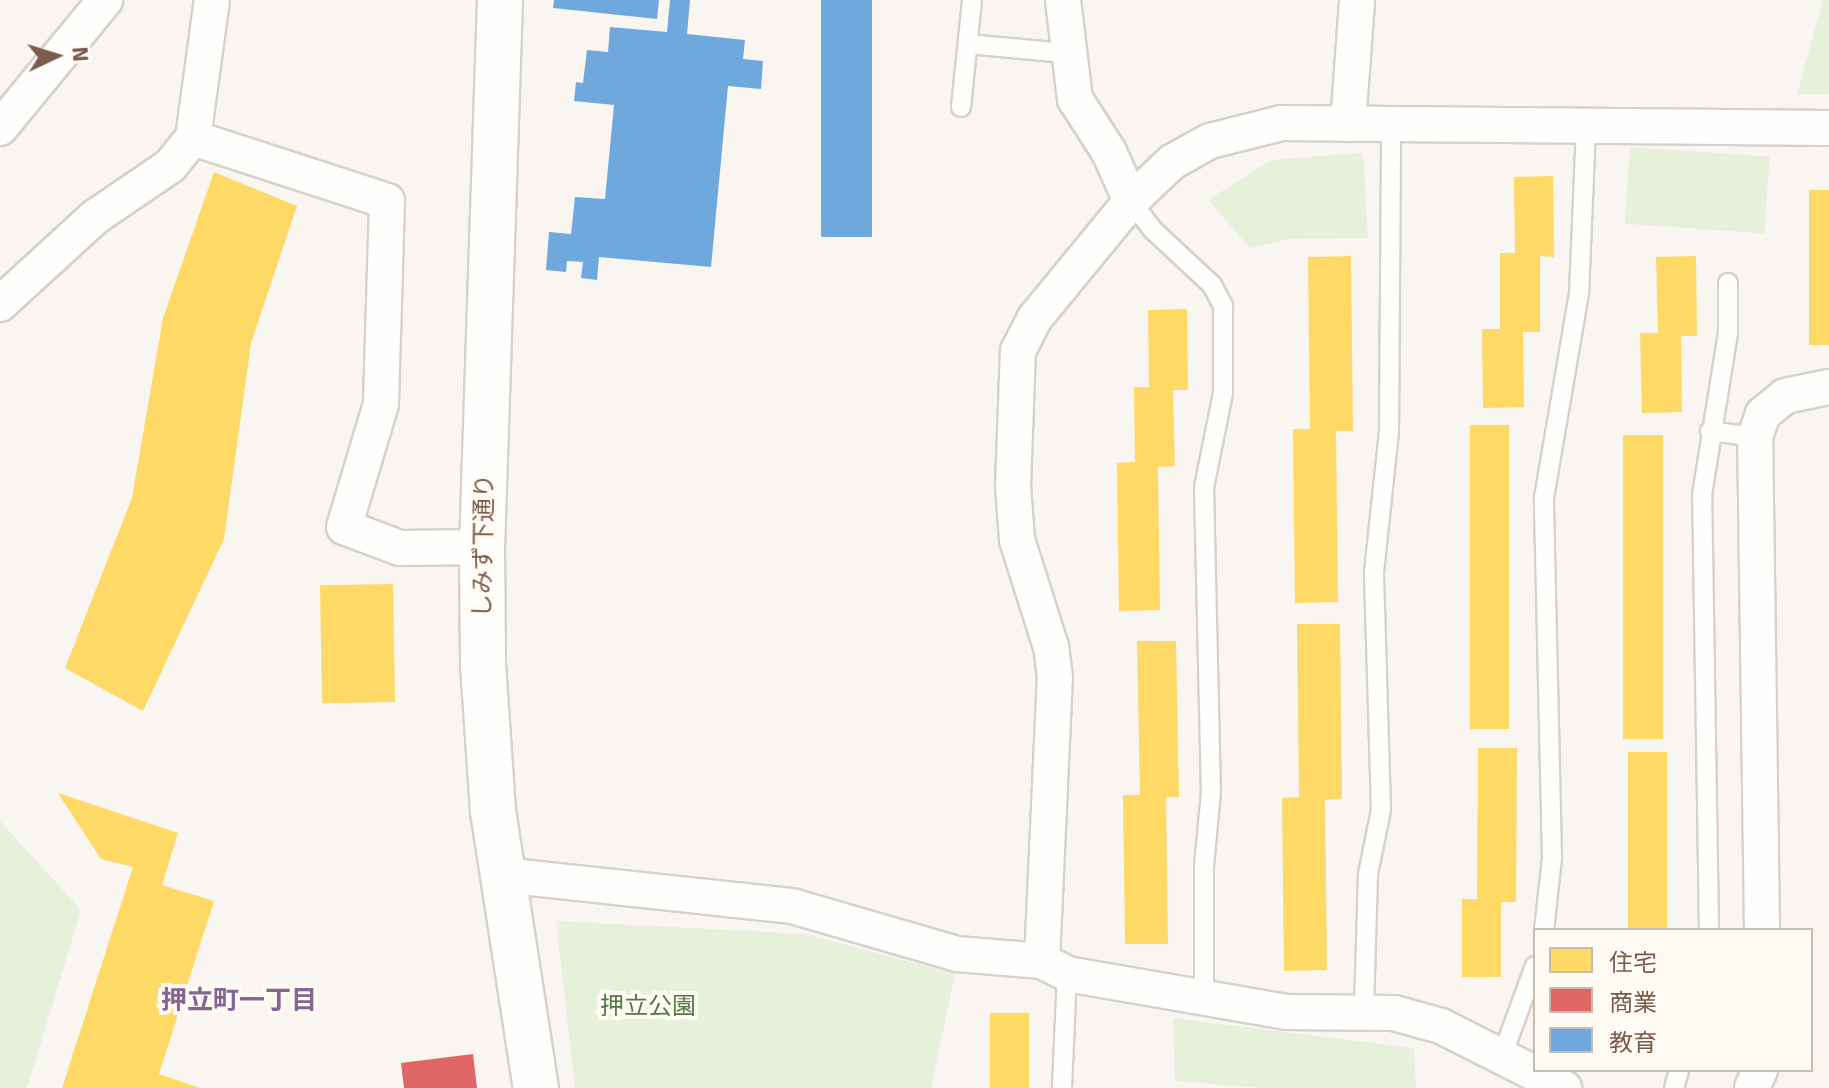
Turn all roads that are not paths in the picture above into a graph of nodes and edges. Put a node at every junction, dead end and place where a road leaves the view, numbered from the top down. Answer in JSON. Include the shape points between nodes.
{"nodes":[{"id":1,"x":105,"y":0,"type":"edge"},
{"id":2,"x":212,"y":0,"type":"edge"},
{"id":3,"x":500,"y":0,"type":"edge"},
{"id":4,"x":1063,"y":0,"type":"edge"},
{"id":5,"x":1357,"y":0,"type":"edge"},
{"id":6,"x":972,"y":1,"type":"edge"},
{"id":7,"x":968,"y":44,"type":"junction"},
{"id":8,"x":1065,"y":53,"type":"junction"},
{"id":9,"x":961,"y":107,"type":"dead end"},
{"id":10,"x":1348,"y":124,"type":"junction"},
{"id":11,"x":1391,"y":125,"type":"junction"},
{"id":12,"x":0,"y":128,"type":"edge"},
{"id":13,"x":1586,"y":128,"type":"junction"},
{"id":14,"x":1829,"y":128,"type":"edge"},
{"id":15,"x":193,"y":138,"type":"junction"},
{"id":16,"x":1131,"y":201,"type":"junction"},
{"id":17,"x":1728,"y":283,"type":"dead end"},
{"id":18,"x":0,"y":304,"type":"edge"},
{"id":19,"x":1829,"y":387,"type":"edge"},
{"id":20,"x":1710,"y":431,"type":"junction"},
{"id":21,"x":1755,"y":437,"type":"junction"},
{"id":22,"x":482,"y":547,"type":"junction"},
{"id":23,"x":502,"y":875,"type":"junction"},
{"id":24,"x":1544,"y":928,"type":"edge"},
{"id":25,"x":1709,"y":928,"type":"edge"},
{"id":26,"x":1762,"y":928,"type":"edge"},
{"id":27,"x":1054,"y":967,"type":"junction"},
{"id":28,"x":1533,"y":971,"type":"edge"},
{"id":29,"x":1204,"y":997,"type":"junction"},
{"id":30,"x":1364,"y":1009,"type":"junction"},
{"id":31,"x":1502,"y":1056,"type":"junction"},
{"id":32,"x":536,"y":1088,"type":"edge"},
{"id":33,"x":1062,"y":1088,"type":"edge"},
{"id":34,"x":1564,"y":1088,"type":"edge"}],
"edges":[{"from":1,"to":12,"type":"street"},
{"from":2,"to":15,"type":"street"},
{"from":3,"to":22,"type":"street","name":"しみず下通り"},
{"from":4,"to":8,"type":"street"},
{"from":5,"to":10,"type":"street"},
{"from":6,"to":7,"type":"lane"},
{"from":7,"to":8,"type":"lane"},
{"from":7,"to":9,"type":"lane"},
{"from":8,"to":16,"type":"street","via":[[1075,99],[1109,152]]},
{"from":10,"to":11,"type":"street"},
{"from":10,"to":16,"type":"street","via":[[1282,123],[1210,141],[1172,162]]},
{"from":11,"to":13,"type":"street"},
{"from":11,"to":30,"type":"lane","via":[[1389,431],[1374,572],[1381,810],[1368,874]]},
{"from":13,"to":14,"type":"street"},
{"from":13,"to":24,"type":"lane","via":[[1579,294],[1549,445],[1544,498],[1552,858]]},
{"from":15,"to":18,"type":"street","via":[[170,166],[95,217]]},
{"from":15,"to":22,"type":"street","via":[[387,201],[381,404],[344,527],[400,548]]},
{"from":16,"to":27,"type":"street","via":[[1035,318],[1018,351],[1013,486],[1017,540],[1051,647],[1055,678]]},
{"from":16,"to":29,"type":"lane","via":[[1153,230],[1212,285],[1223,306],[1223,393],[1204,487],[1211,792],[1204,866]]},
{"from":17,"to":20,"type":"lane","via":[[1728,333]]},
{"from":19,"to":21,"type":"street","via":[[1785,396],[1763,414]]},
{"from":20,"to":21,"type":"lane"},
{"from":20,"to":25,"type":"lane","via":[[1702,495]]},
{"from":21,"to":26,"type":"street"},
{"from":22,"to":23,"type":"street","name":"しみず下通り","via":[[487,738]]},
{"from":23,"to":27,"type":"street","via":[[792,906],[957,954]]},
{"from":23,"to":32,"type":"street","name":"しみず下通り"},
{"from":27,"to":29,"type":"street"},
{"from":27,"to":33,"type":"lane"},
{"from":28,"to":31,"type":"lane"},
{"from":29,"to":30,"type":"street","via":[[1287,1012]]},
{"from":30,"to":31,"type":"street","via":[[1441,1026]]},
{"from":31,"to":34,"type":"street"}]}
